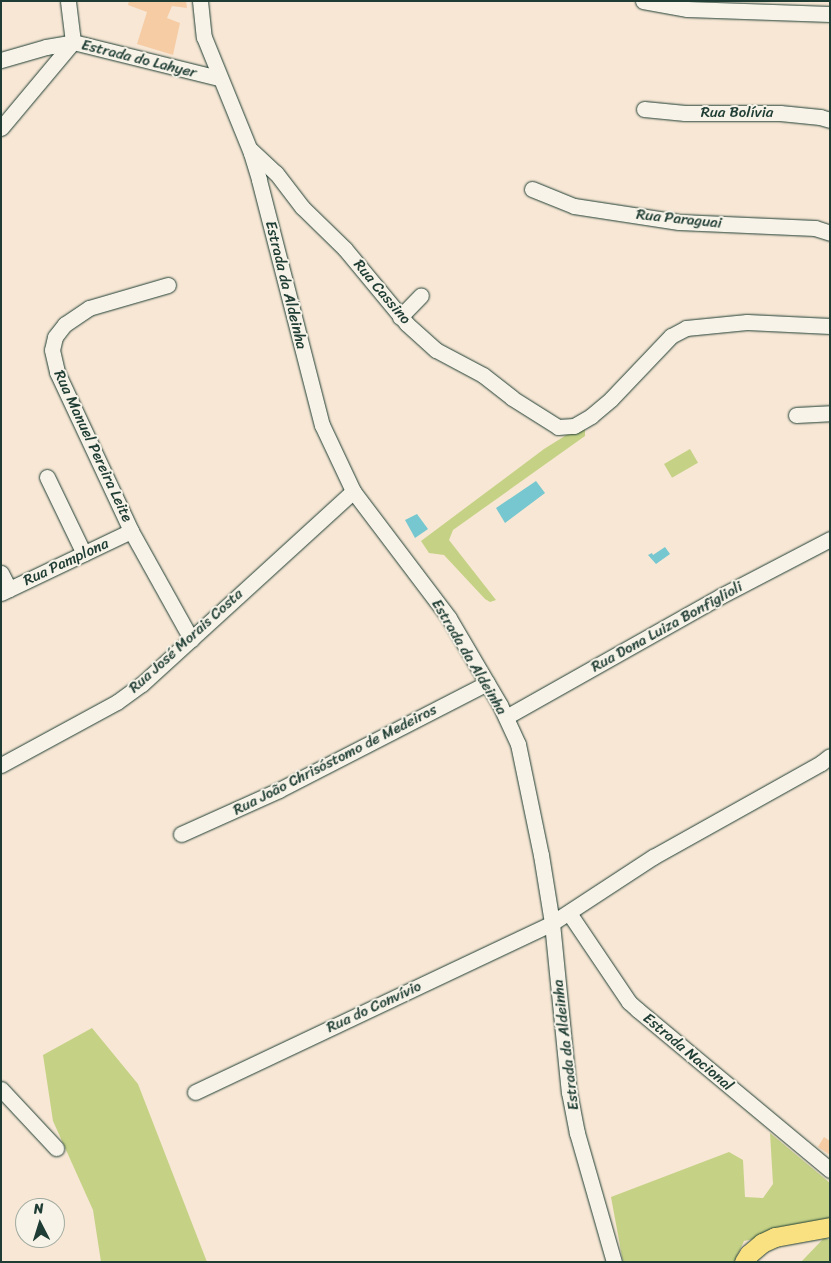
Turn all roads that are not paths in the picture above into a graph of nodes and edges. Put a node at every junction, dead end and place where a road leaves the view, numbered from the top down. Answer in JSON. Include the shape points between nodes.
{"nodes":[{"id":1,"x":68,"y":1,"type":"edge"},
{"id":2,"x":200,"y":1,"type":"edge"},
{"id":3,"x":643,"y":1,"type":"edge"},
{"id":4,"x":687,"y":5,"type":"edge"},
{"id":5,"x":830,"y":14,"type":"edge"},
{"id":6,"x":73,"y":42,"type":"junction"},
{"id":7,"x":1,"y":60,"type":"edge"},
{"id":8,"x":219,"y":78,"type":"junction"},
{"id":9,"x":644,"y":109,"type":"dead end"},
{"id":10,"x":830,"y":120,"type":"edge"},
{"id":11,"x":1,"y":128,"type":"edge"},
{"id":12,"x":249,"y":148,"type":"junction"},
{"id":13,"x":532,"y":189,"type":"dead end"},
{"id":14,"x":830,"y":233,"type":"edge"},
{"id":15,"x":168,"y":285,"type":"dead end"},
{"id":16,"x":421,"y":295,"type":"dead end"},
{"id":17,"x":400,"y":317,"type":"junction"},
{"id":18,"x":830,"y":326,"type":"edge"},
{"id":19,"x":830,"y":413,"type":"edge"},
{"id":20,"x":796,"y":415,"type":"dead end"},
{"id":21,"x":47,"y":476,"type":"dead end"},
{"id":22,"x":353,"y":491,"type":"junction"},
{"id":23,"x":131,"y":531,"type":"junction"},
{"id":24,"x":830,"y":539,"type":"edge"},
{"id":25,"x":84,"y":554,"type":"junction"},
{"id":26,"x":1,"y":573,"type":"edge"},
{"id":27,"x":5,"y":591,"type":"edge"},
{"id":28,"x":190,"y":639,"type":"junction"},
{"id":29,"x":487,"y":683,"type":"junction"},
{"id":30,"x":506,"y":717,"type":"junction"},
{"id":31,"x":830,"y":756,"type":"edge"},
{"id":32,"x":1,"y":765,"type":"edge"},
{"id":33,"x":181,"y":834,"type":"dead end"},
{"id":34,"x":569,"y":913,"type":"junction"},
{"id":35,"x":552,"y":923,"type":"junction"},
{"id":36,"x":1,"y":1090,"type":"edge"},
{"id":37,"x":195,"y":1092,"type":"dead end"},
{"id":38,"x":56,"y":1148,"type":"dead end"},
{"id":39,"x":830,"y":1170,"type":"edge"},
{"id":40,"x":830,"y":1227,"type":"edge"},
{"id":41,"x":614,"y":1262,"type":"edge"},
{"id":42,"x":744,"y":1262,"type":"edge"}],
"edges":[{"from":1,"to":6,"type":"street"},
{"from":2,"to":8,"type":"street","name":"Estrada da Aldeinha","via":[[204,37]]},
{"from":3,"to":4,"type":"street"},
{"from":4,"to":5,"type":"street"},
{"from":6,"to":7,"type":"street","name":"Estrada do Lahyer"},
{"from":6,"to":8,"type":"street","name":"Estrada do Lahyer"},
{"from":6,"to":11,"type":"street"},
{"from":8,"to":12,"type":"street","name":"Estrada da Aldeinha"},
{"from":9,"to":10,"type":"street","name":"Rua Bolívia","via":[[684,113],[780,113]]},
{"from":12,"to":17,"type":"street","name":"Rua Cassino","via":[[345,249]]},
{"from":12,"to":22,"type":"street","name":"Estrada da Aldeinha","via":[[322,425]]},
{"from":13,"to":14,"type":"street","name":"Rua Paraguai","via":[[574,206],[679,222],[814,228]]},
{"from":15,"to":23,"type":"street","name":"Rua Manuel Pereira Leite","via":[[89,308],[65,324],[55,337],[52,350],[57,372]]},
{"from":16,"to":17,"type":"street"},
{"from":17,"to":18,"type":"street","name":"Rua Cassino","via":[[436,350],[483,375],[558,427],[583,422],[612,399],[671,336],[686,328],[747,322]]},
{"from":19,"to":20,"type":"street"},
{"from":21,"to":25,"type":"street"},
{"from":22,"to":28,"type":"street","name":"Rua José Morais Costa"},
{"from":22,"to":29,"type":"street","name":"Estrada da Aldeinha","via":[[450,618]]},
{"from":23,"to":25,"type":"street","name":"Rua Pamplona"},
{"from":23,"to":28,"type":"street","name":"Rua Manuel Pereira Leite"},
{"from":24,"to":30,"type":"street","name":"Rua Dona Luiza Bonfiglioli","via":[[721,596]]},
{"from":25,"to":27,"type":"street","name":"Rua Pamplona"},
{"from":26,"to":27,"type":"street"},
{"from":28,"to":32,"type":"street","name":"Rua José Morais Costa","via":[[142,684],[117,702]]},
{"from":29,"to":30,"type":"street","name":"Estrada da Aldeinha"},
{"from":29,"to":33,"type":"street","name":"Rua João Chrisóstomo de Medeiros","via":[[279,790]]},
{"from":30,"to":35,"type":"street","name":"Estrada da Aldeinha","via":[[518,744]]},
{"from":31,"to":34,"type":"street","name":"Rua do Convívio","via":[[653,857]]},
{"from":34,"to":35,"type":"street","name":"Rua do Convívio"},
{"from":34,"to":39,"type":"street","name":"Estrada Nacional","via":[[629,1002]]},
{"from":35,"to":37,"type":"street","name":"Rua do Convívio"},
{"from":35,"to":41,"type":"street","name":"Estrada da Aldeinha","via":[[569,1092],[577,1133]]},
{"from":36,"to":38,"type":"street"},
{"from":40,"to":42,"type":"main road","via":[[775,1237],[748,1254]]}]}
